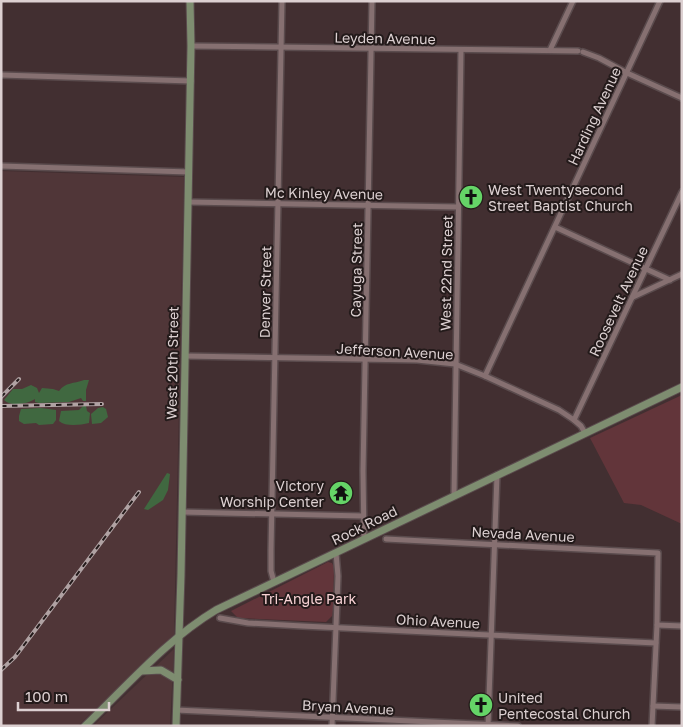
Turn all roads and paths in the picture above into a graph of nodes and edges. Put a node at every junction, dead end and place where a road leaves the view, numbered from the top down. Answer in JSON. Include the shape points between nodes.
{"nodes":[{"id":1,"x":190,"y":1,"type":"edge"},
{"id":2,"x":282,"y":1,"type":"edge"},
{"id":3,"x":372,"y":1,"type":"edge"},
{"id":4,"x":660,"y":1,"type":"edge"},
{"id":5,"x":571,"y":2,"type":"edge"},
{"id":6,"x":191,"y":46,"type":"junction"},
{"id":7,"x":281,"y":47,"type":"junction"},
{"id":8,"x":372,"y":49,"type":"junction"},
{"id":9,"x":461,"y":50,"type":"junction"},
{"id":10,"x":550,"y":50,"type":"junction"},
{"id":11,"x":627,"y":73,"type":"junction"},
{"id":12,"x":1,"y":75,"type":"edge"},
{"id":13,"x":190,"y":81,"type":"junction"},
{"id":14,"x":682,"y":98,"type":"edge"},
{"id":15,"x":1,"y":166,"type":"edge"},
{"id":16,"x":189,"y":172,"type":"junction"},
{"id":17,"x":682,"y":192,"type":"edge"},
{"id":18,"x":188,"y":202,"type":"junction"},
{"id":19,"x":278,"y":203,"type":"junction"},
{"id":20,"x":368,"y":205,"type":"junction"},
{"id":21,"x":458,"y":207,"type":"junction"},
{"id":22,"x":555,"y":227,"type":"junction"},
{"id":23,"x":646,"y":269,"type":"junction"},
{"id":24,"x":682,"y":274,"type":"edge"},
{"id":25,"x":670,"y":280,"type":"junction"},
{"id":26,"x":632,"y":298,"type":"junction"},
{"id":27,"x":185,"y":356,"type":"junction"},
{"id":28,"x":275,"y":358,"type":"junction"},
{"id":29,"x":365,"y":359,"type":"junction"},
{"id":30,"x":456,"y":364,"type":"junction"},
{"id":31,"x":485,"y":376,"type":"junction"},
{"id":32,"x":682,"y":387,"type":"edge"},
{"id":33,"x":574,"y":420,"type":"junction"},
{"id":34,"x":585,"y":433,"type":"junction"},
{"id":35,"x":498,"y":475,"type":"junction"},
{"id":36,"x":454,"y":496,"type":"junction"},
{"id":37,"x":182,"y":512,"type":"junction"},
{"id":38,"x":272,"y":514,"type":"junction"},
{"id":39,"x":363,"y":516,"type":"junction"},
{"id":40,"x":386,"y":538,"type":"dead end"},
{"id":41,"x":364,"y":539,"type":"junction"},
{"id":42,"x":496,"y":544,"type":"junction"},
{"id":43,"x":336,"y":553,"type":"junction"},
{"id":44,"x":274,"y":582,"type":"junction"},
{"id":45,"x":220,"y":618,"type":"dead end"},
{"id":46,"x":657,"y":625,"type":"junction"},
{"id":47,"x":682,"y":626,"type":"edge"},
{"id":48,"x":336,"y":628,"type":"junction"},
{"id":49,"x":491,"y":635,"type":"junction"},
{"id":50,"x":179,"y":637,"type":"junction"},
{"id":51,"x":656,"y":643,"type":"junction"},
{"id":52,"x":142,"y":671,"type":"junction"},
{"id":53,"x":178,"y":680,"type":"junction"},
{"id":54,"x":653,"y":706,"type":"junction"},
{"id":55,"x":682,"y":708,"type":"edge"},
{"id":56,"x":176,"y":710,"type":"junction"},
{"id":57,"x":332,"y":718,"type":"junction"},
{"id":58,"x":86,"y":724,"type":"edge"},
{"id":59,"x":488,"y":725,"type":"edge"},
{"id":60,"x":176,"y":726,"type":"edge"},
{"id":61,"x":332,"y":726,"type":"edge"},
{"id":62,"x":518,"y":726,"type":"edge"},
{"id":63,"x":652,"y":726,"type":"edge"}],
"edges":[{"from":1,"to":6,"type":"main road","name":"West 20th Street"},
{"from":2,"to":7,"type":"street","name":"Denver Street"},
{"from":3,"to":8,"type":"street","name":"Cayuga Street"},
{"from":4,"to":11,"type":"street","name":"Harding Avenue"},
{"from":5,"to":10,"type":"street"},
{"from":6,"to":7,"type":"street","name":"Leyden Avenue"},
{"from":6,"to":13,"type":"main road","name":"West 20th Street"},
{"from":7,"to":8,"type":"street","name":"Leyden Avenue"},
{"from":7,"to":19,"type":"street","name":"Denver Street"},
{"from":8,"to":9,"type":"street","name":"Leyden Avenue"},
{"from":8,"to":20,"type":"street","name":"Cayuga Street"},
{"from":9,"to":10,"type":"street","name":"Leyden Avenue"},
{"from":9,"to":21,"type":"street","name":"West 22nd Street"},
{"from":10,"to":11,"type":"street","name":"Leyden Avenue","via":[[581,52]]},
{"from":11,"to":14,"type":"street"},
{"from":11,"to":22,"type":"street","name":"Harding Avenue"},
{"from":12,"to":13,"type":"street"},
{"from":13,"to":16,"type":"main road","name":"West 20th Street"},
{"from":15,"to":16,"type":"street"},
{"from":16,"to":18,"type":"main road","name":"West 20th Street"},
{"from":17,"to":23,"type":"street","name":"Roosevelt Avenue"},
{"from":18,"to":19,"type":"street","name":"Mc Kinley Avenue"},
{"from":18,"to":27,"type":"main road","name":"West 20th Street"},
{"from":19,"to":20,"type":"street","name":"Mc Kinley Avenue"},
{"from":19,"to":28,"type":"street","name":"Denver Street"},
{"from":20,"to":21,"type":"street","name":"Mc Kinley Avenue"},
{"from":20,"to":29,"type":"street","name":"Cayuga Street"},
{"from":21,"to":30,"type":"street","name":"West 22nd Street"},
{"from":22,"to":23,"type":"street"},
{"from":22,"to":31,"type":"street","name":"Harding Avenue"},
{"from":23,"to":25,"type":"street"},
{"from":23,"to":26,"type":"street","name":"Roosevelt Avenue"},
{"from":24,"to":25,"type":"street"},
{"from":25,"to":26,"type":"street"},
{"from":26,"to":33,"type":"street","name":"Roosevelt Avenue"},
{"from":27,"to":28,"type":"street","name":"Jefferson Avenue"},
{"from":27,"to":37,"type":"main road","name":"West 20th Street"},
{"from":28,"to":29,"type":"street","name":"Jefferson Avenue"},
{"from":28,"to":38,"type":"street","name":"Denver Street"},
{"from":29,"to":30,"type":"street","name":"Jefferson Avenue"},
{"from":29,"to":39,"type":"street","name":"Cayuga Street"},
{"from":30,"to":31,"type":"street","name":"Jefferson Avenue"},
{"from":30,"to":36,"type":"street","name":"West 22nd Street"},
{"from":31,"to":33,"type":"street","name":"Jefferson Avenue"},
{"from":32,"to":34,"type":"main road","name":"Rock Road"},
{"from":33,"to":34,"type":"street","name":"Jefferson Avenue"},
{"from":34,"to":35,"type":"main road","name":"Rock Road"},
{"from":35,"to":36,"type":"main road","name":"Rock Road"},
{"from":35,"to":42,"type":"street"},
{"from":36,"to":41,"type":"main road","name":"Rock Road"},
{"from":37,"to":38,"type":"street"},
{"from":37,"to":50,"type":"main road","name":"West 20th Street"},
{"from":38,"to":39,"type":"street"},
{"from":38,"to":44,"type":"street","name":"Denver Street","via":[[271,571]]},
{"from":39,"to":41,"type":"street","name":"Cayuga Street"},
{"from":40,"to":42,"type":"street","name":"Nevada Avenue"},
{"from":41,"to":43,"type":"main road","name":"Rock Road"},
{"from":42,"to":46,"type":"street","name":"Nevada Avenue","via":[[658,553]]},
{"from":42,"to":49,"type":"street"},
{"from":43,"to":44,"type":"main road","name":"Rock Road"},
{"from":43,"to":48,"type":"street"},
{"from":44,"to":50,"type":"main road","name":"Rock Road","via":[[216,610]]},
{"from":45,"to":48,"type":"street","name":"Ohio Avenue","via":[[248,623]]},
{"from":46,"to":47,"type":"street"},
{"from":46,"to":51,"type":"street"},
{"from":48,"to":49,"type":"street","name":"Ohio Avenue"},
{"from":48,"to":57,"type":"street"},
{"from":49,"to":51,"type":"street","name":"Ohio Avenue"},
{"from":49,"to":59,"type":"street"},
{"from":50,"to":52,"type":"main road","name":"Rock Road"},
{"from":50,"to":53,"type":"main road","name":"West 20th Street"},
{"from":51,"to":54,"type":"street"},
{"from":52,"to":53,"type":"main road","via":[[162,670]]},
{"from":52,"to":58,"type":"main road","name":"Rock Road"},
{"from":53,"to":56,"type":"main road","name":"West 20th Street"},
{"from":54,"to":55,"type":"street"},
{"from":54,"to":63,"type":"street"},
{"from":56,"to":57,"type":"street","name":"Bryan Avenue"},
{"from":56,"to":60,"type":"main road","name":"West 20th Street"},
{"from":57,"to":59,"type":"street","name":"Bryan Avenue"},
{"from":57,"to":61,"type":"street"},
{"from":59,"to":62,"type":"street","name":"Bryan Avenue"}]}
